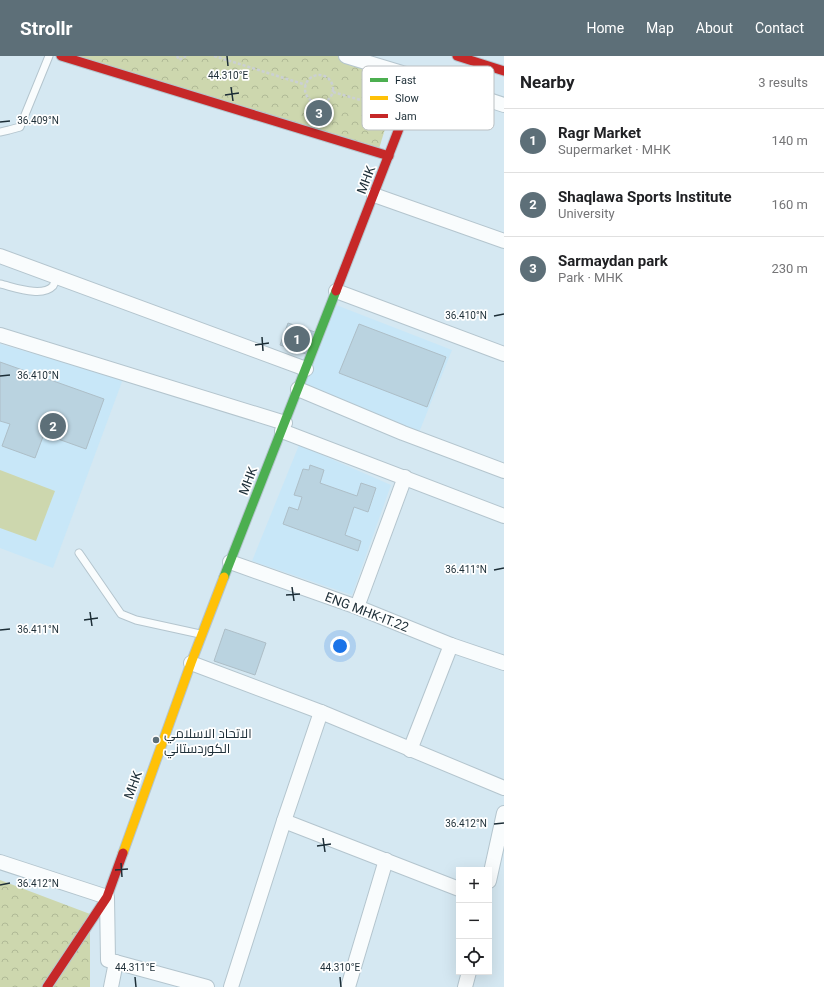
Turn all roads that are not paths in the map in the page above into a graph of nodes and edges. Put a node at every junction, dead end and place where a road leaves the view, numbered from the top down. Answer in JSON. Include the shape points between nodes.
{"nodes":[{"id":1,"x":49,"y":56,"type":"edge"},
{"id":2,"x":61,"y":56,"type":"edge"},
{"id":3,"x":346,"y":56,"type":"edge"},
{"id":4,"x":457,"y":56,"type":"edge"},
{"id":5,"x":379,"y":66,"type":"edge"},
{"id":6,"x":488,"y":66,"type":"edge"},
{"id":7,"x":494,"y":68,"type":"edge"},
{"id":8,"x":504,"y":71,"type":"edge"},
{"id":9,"x":494,"y":102,"type":"edge"},
{"id":10,"x":504,"y":105,"type":"edge"},
{"id":11,"x":400,"y":130,"type":"edge"},
{"id":12,"x":0,"y":132,"type":"edge"},
{"id":13,"x":389,"y":156,"type":"junction"},
{"id":14,"x":374,"y":195,"type":"junction"},
{"id":15,"x":504,"y":241,"type":"edge"},
{"id":16,"x":0,"y":256,"type":"edge"},
{"id":17,"x":56,"y":277,"type":"junction"},
{"id":18,"x":0,"y":284,"type":"edge"},
{"id":19,"x":336,"y":291,"type":"junction"},
{"id":20,"x":0,"y":336,"type":"edge"},
{"id":21,"x":504,"y":354,"type":"edge"},
{"id":22,"x":306,"y":370,"type":"junction"},
{"id":23,"x":298,"y":390,"type":"junction"},
{"id":24,"x":283,"y":427,"type":"junction"},
{"id":25,"x":504,"y":471,"type":"edge"},
{"id":26,"x":405,"y":477,"type":"junction"},
{"id":27,"x":504,"y":516,"type":"edge"},
{"id":28,"x":79,"y":553,"type":"dead end"},
{"id":29,"x":230,"y":562,"type":"junction"},
{"id":30,"x":357,"y":607,"type":"junction"},
{"id":31,"x":202,"y":635,"type":"junction"},
{"id":32,"x":451,"y":645,"type":"junction"},
{"id":33,"x":191,"y":663,"type":"junction"},
{"id":34,"x":504,"y":663,"type":"edge"},
{"id":35,"x":321,"y":712,"type":"junction"},
{"id":36,"x":410,"y":750,"type":"junction"},
{"id":37,"x":504,"y":788,"type":"edge"},
{"id":38,"x":504,"y":813,"type":"edge"},
{"id":39,"x":284,"y":821,"type":"junction"},
{"id":40,"x":386,"y":860,"type":"junction"},
{"id":41,"x":0,"y":862,"type":"edge"},
{"id":42,"x":492,"y":867,"type":"edge"},
{"id":43,"x":456,"y":888,"type":"edge"},
{"id":44,"x":107,"y":897,"type":"junction"},
{"id":45,"x":116,"y":962,"type":"junction"},
{"id":46,"x":468,"y":975,"type":"edge"},
{"id":47,"x":47,"y":987,"type":"edge"},
{"id":48,"x":111,"y":987,"type":"edge"},
{"id":49,"x":207,"y":987,"type":"edge"},
{"id":50,"x":231,"y":987,"type":"edge"},
{"id":51,"x":348,"y":987,"type":"edge"},
{"id":52,"x":466,"y":987,"type":"edge"}],
"edges":[{"from":1,"to":12,"type":"lane","via":[[20,126]]},
{"from":2,"to":13,"type":"street"},
{"from":3,"to":5,"type":"street"},
{"from":4,"to":6,"type":"street"},
{"from":7,"to":8,"type":"street"},
{"from":9,"to":10,"type":"street"},
{"from":11,"to":13,"type":"street","name":"MHK"},
{"from":13,"to":14,"type":"street","name":"MHK"},
{"from":14,"to":15,"type":"street"},
{"from":14,"to":19,"type":"street","name":"MHK"},
{"from":16,"to":17,"type":"street"},
{"from":17,"to":18,"type":"lane","via":[[54,285],[41,291],[32,292]]},
{"from":17,"to":22,"type":"street"},
{"from":19,"to":21,"type":"street"},
{"from":19,"to":22,"type":"street","name":"MHK"},
{"from":20,"to":24,"type":"street"},
{"from":22,"to":23,"type":"street","name":"MHK"},
{"from":23,"to":24,"type":"street","name":"MHK"},
{"from":23,"to":25,"type":"street"},
{"from":24,"to":26,"type":"street"},
{"from":24,"to":29,"type":"street","name":"MHK"},
{"from":26,"to":27,"type":"street"},
{"from":26,"to":30,"type":"street"},
{"from":28,"to":31,"type":"lane","via":[[120,614]]},
{"from":29,"to":30,"type":"street","name":"ENG MHK-IT.22"},
{"from":29,"to":31,"type":"street","name":"MHK"},
{"from":30,"to":32,"type":"street","name":"ENG MHK-IT.22"},
{"from":31,"to":33,"type":"street","name":"MHK"},
{"from":32,"to":34,"type":"street","name":"ENG MHK-IT.22"},
{"from":32,"to":36,"type":"street"},
{"from":33,"to":35,"type":"street"},
{"from":33,"to":44,"type":"street","name":"MHK"},
{"from":35,"to":36,"type":"street"},
{"from":35,"to":39,"type":"street"},
{"from":36,"to":37,"type":"street"},
{"from":38,"to":42,"type":"street"},
{"from":39,"to":40,"type":"street"},
{"from":39,"to":50,"type":"street"},
{"from":40,"to":43,"type":"street"},
{"from":40,"to":51,"type":"street"},
{"from":41,"to":44,"type":"street"},
{"from":44,"to":45,"type":"street","via":[[108,960]]},
{"from":44,"to":47,"type":"street","name":"MHK"},
{"from":45,"to":48,"type":"street"},
{"from":45,"to":49,"type":"street"},
{"from":46,"to":52,"type":"street"}]}
